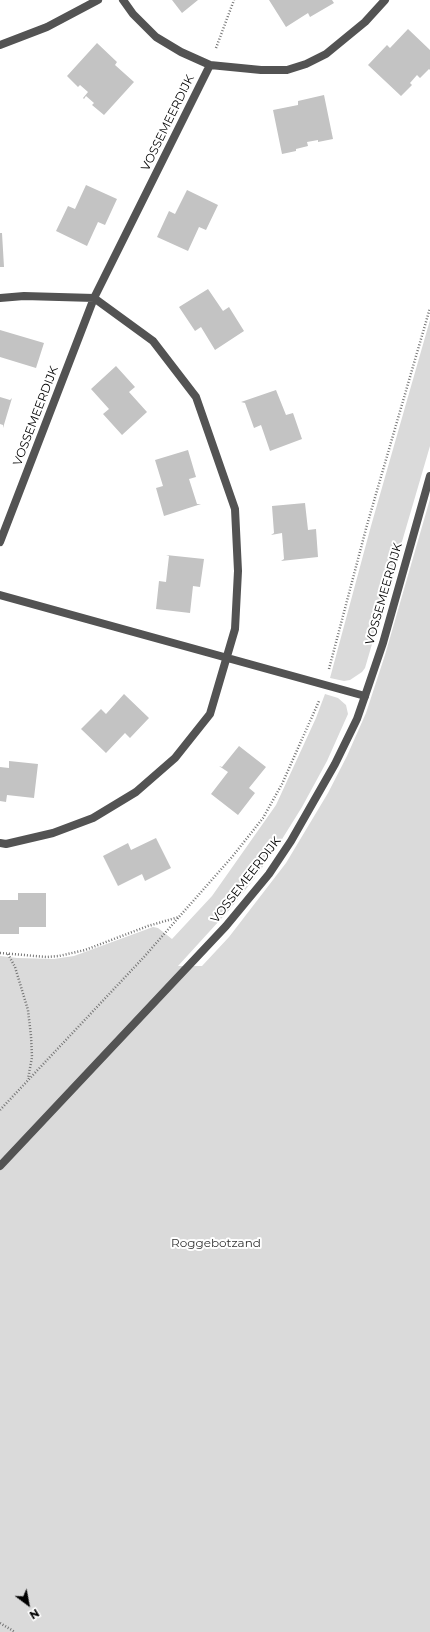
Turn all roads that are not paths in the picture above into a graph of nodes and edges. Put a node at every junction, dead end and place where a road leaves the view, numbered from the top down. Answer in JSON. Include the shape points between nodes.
{"nodes":[{"id":1,"x":98,"y":0,"type":"edge"},
{"id":2,"x":123,"y":0,"type":"edge"},
{"id":3,"x":385,"y":0,"type":"edge"},
{"id":4,"x":0,"y":45,"type":"edge"},
{"id":5,"x":210,"y":65,"type":"junction"},
{"id":6,"x":0,"y":298,"type":"edge"},
{"id":7,"x":94,"y":298,"type":"junction"},
{"id":8,"x":430,"y":476,"type":"edge"},
{"id":9,"x":0,"y":542,"type":"edge"},
{"id":10,"x":0,"y":595,"type":"edge"},
{"id":11,"x":226,"y":657,"type":"junction"},
{"id":12,"x":365,"y":696,"type":"junction"},
{"id":13,"x":0,"y":843,"type":"edge"},
{"id":14,"x":0,"y":1166,"type":"edge"}],
"edges":[{"from":1,"to":4,"type":"street","via":[[47,26]]},
{"from":2,"to":5,"type":"street","name":"VOSSEMEERDIJK","via":[[132,14],[156,37]]},
{"from":3,"to":5,"type":"street","name":"VOSSEMEERDIJK","via":[[343,42],[306,64],[287,70]]},
{"from":5,"to":7,"type":"street","name":"VOSSEMEERDIJK"},
{"from":6,"to":7,"type":"street"},
{"from":7,"to":9,"type":"street","name":"VOSSEMEERDIJK"},
{"from":7,"to":11,"type":"street","via":[[153,340],[196,398],[235,509],[238,571],[235,630]]},
{"from":8,"to":12,"type":"street","name":"VOSSEMEERDIJK"},
{"from":10,"to":11,"type":"street"},
{"from":11,"to":12,"type":"street"},
{"from":11,"to":13,"type":"street","via":[[210,714],[175,758],[136,792],[93,818],[53,833],[6,844]]},
{"from":12,"to":14,"type":"street","name":"VOSSEMEERDIJK","via":[[335,764],[291,842],[269,874],[217,937]]}]}
